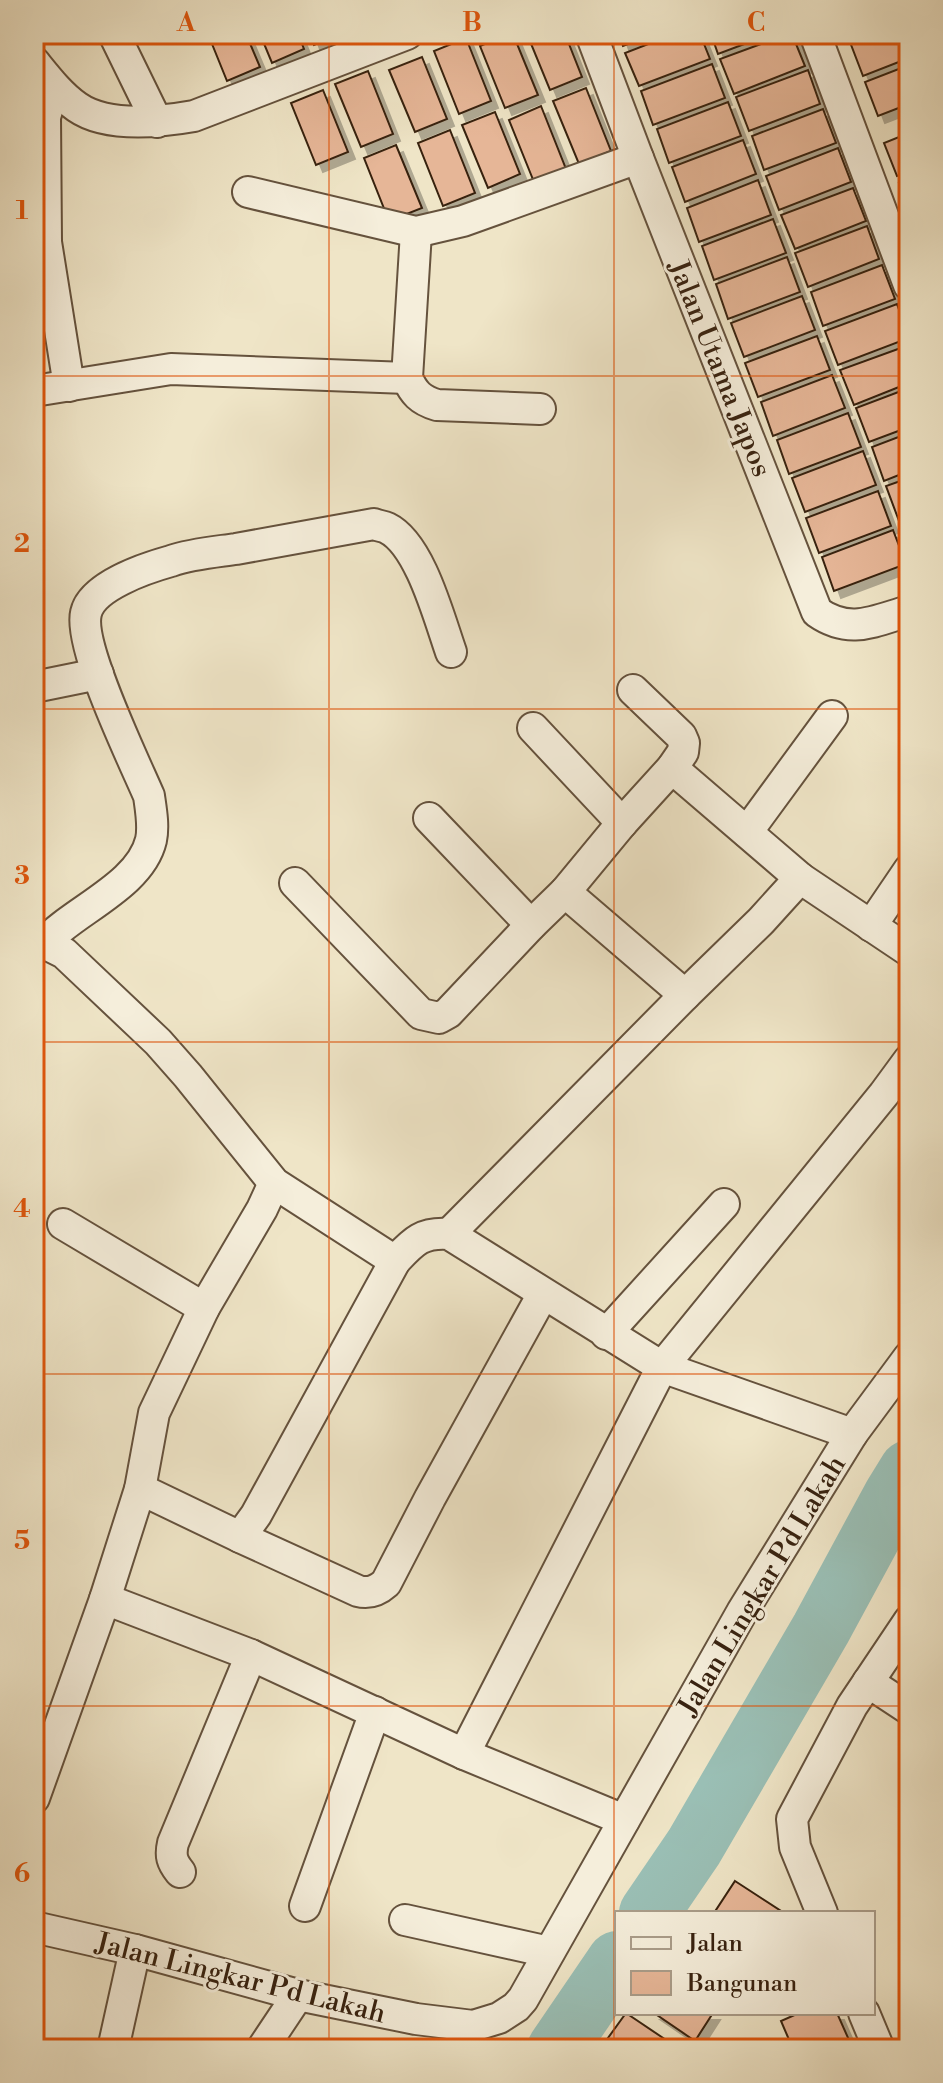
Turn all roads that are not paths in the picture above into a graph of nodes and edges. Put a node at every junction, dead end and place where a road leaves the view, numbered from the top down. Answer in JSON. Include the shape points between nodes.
{"nodes":[{"id":1,"x":114,"y":34,"type":"edge"},
{"id":2,"x":407,"y":34,"type":"edge"},
{"id":3,"x":591,"y":34,"type":"edge"},
{"id":4,"x":815,"y":34,"type":"edge"},
{"id":5,"x":34,"y":62,"type":"edge"},
{"id":6,"x":54,"y":87,"type":"junction"},
{"id":7,"x":157,"y":122,"type":"junction"},
{"id":8,"x":638,"y":158,"type":"junction"},
{"id":9,"x":248,"y":192,"type":"dead end"},
{"id":10,"x":416,"y":232,"type":"junction"},
{"id":11,"x":909,"y":285,"type":"edge"},
{"id":12,"x":407,"y":378,"type":"junction"},
{"id":13,"x":69,"y":386,"type":"junction"},
{"id":14,"x":34,"y":391,"type":"edge"},
{"id":15,"x":540,"y":409,"type":"dead end"},
{"id":16,"x":909,"y":611,"type":"edge"},
{"id":17,"x":451,"y":652,"type":"dead end"},
{"id":18,"x":98,"y":674,"type":"junction"},
{"id":19,"x":34,"y":687,"type":"edge"},
{"id":20,"x":633,"y":690,"type":"dead end"},
{"id":21,"x":832,"y":716,"type":"dead end"},
{"id":22,"x":533,"y":728,"type":"dead end"},
{"id":23,"x":672,"y":768,"type":"junction"},
{"id":24,"x":429,"y":818,"type":"dead end"},
{"id":25,"x":622,"y":823,"type":"junction"},
{"id":26,"x":747,"y":832,"type":"junction"},
{"id":27,"x":909,"y":870,"type":"edge"},
{"id":28,"x":800,"y":878,"type":"junction"},
{"id":29,"x":295,"y":883,"type":"dead end"},
{"id":30,"x":565,"y":892,"type":"junction"},
{"id":31,"x":531,"y":925,"type":"junction"},
{"id":32,"x":871,"y":926,"type":"junction"},
{"id":33,"x":47,"y":947,"type":"edge"},
{"id":34,"x":909,"y":951,"type":"edge"},
{"id":35,"x":685,"y":995,"type":"junction"},
{"id":36,"x":909,"y":1060,"type":"edge"},
{"id":37,"x":268,"y":1196,"type":"junction"},
{"id":38,"x":724,"y":1204,"type":"dead end"},
{"id":39,"x":63,"y":1224,"type":"dead end"},
{"id":40,"x":449,"y":1234,"type":"junction"},
{"id":41,"x":395,"y":1261,"type":"junction"},
{"id":42,"x":543,"y":1294,"type":"junction"},
{"id":43,"x":204,"y":1308,"type":"junction"},
{"id":44,"x":606,"y":1334,"type":"junction"},
{"id":45,"x":909,"y":1357,"type":"edge"},
{"id":46,"x":662,"y":1367,"type":"junction"},
{"id":47,"x":852,"y":1434,"type":"junction"},
{"id":48,"x":140,"y":1489,"type":"junction"},
{"id":49,"x":240,"y":1537,"type":"junction"},
{"id":50,"x":105,"y":1599,"type":"junction"},
{"id":51,"x":909,"y":1621,"type":"edge"},
{"id":52,"x":251,"y":1655,"type":"junction"},
{"id":53,"x":868,"y":1682,"type":"junction"},
{"id":54,"x":909,"y":1709,"type":"edge"},
{"id":55,"x":375,"y":1712,"type":"junction"},
{"id":56,"x":464,"y":1754,"type":"junction"},
{"id":57,"x":34,"y":1798,"type":"edge"},
{"id":58,"x":624,"y":1820,"type":"junction"},
{"id":59,"x":180,"y":1872,"type":"dead end"},
{"id":60,"x":305,"y":1906,"type":"dead end"},
{"id":61,"x":821,"y":1911,"type":"edge"},
{"id":62,"x":405,"y":1920,"type":"dead end"},
{"id":63,"x":34,"y":1927,"type":"edge"},
{"id":64,"x":135,"y":1950,"type":"junction"},
{"id":65,"x":549,"y":1952,"type":"junction"},
{"id":66,"x":298,"y":1995,"type":"junction"},
{"id":67,"x":865,"y":2015,"type":"edge"},
{"id":68,"x":465,"y":2037,"type":"edge"},
{"id":69,"x":113,"y":2049,"type":"edge"},
{"id":70,"x":262,"y":2049,"type":"edge"},
{"id":71,"x":879,"y":2049,"type":"edge"}],
"edges":[{"from":1,"to":7,"type":"street"},
{"from":2,"to":7,"type":"street","via":[[194,116]]},
{"from":3,"to":8,"type":"street","name":"Jalan Utama Japos"},
{"from":4,"to":11,"type":"street"},
{"from":5,"to":6,"type":"street"},
{"from":6,"to":7,"type":"street","via":[[79,109],[112,120]]},
{"from":6,"to":13,"type":"street","via":[[45,117],[46,242]]},
{"from":8,"to":10,"type":"street","via":[[463,221]]},
{"from":8,"to":16,"type":"street","name":"Jalan Utama Japos","via":[[817,612],[830,621],[860,625]]},
{"from":9,"to":10,"type":"street"},
{"from":10,"to":12,"type":"street"},
{"from":12,"to":13,"type":"street","via":[[171,369]]},
{"from":12,"to":15,"type":"street","via":[[414,392],[437,405]]},
{"from":13,"to":14,"type":"street"},
{"from":17,"to":18,"type":"street","via":[[420,567],[400,538],[374,524],[172,560],[123,579],[98,594],[86,611]]},
{"from":18,"to":19,"type":"street"},
{"from":18,"to":33,"type":"street","via":[[149,796],[151,840],[139,867],[54,933]]},
{"from":20,"to":23,"type":"street","via":[[681,736],[683,752]]},
{"from":21,"to":26,"type":"street"},
{"from":22,"to":25,"type":"street"},
{"from":23,"to":25,"type":"street"},
{"from":23,"to":26,"type":"street"},
{"from":24,"to":31,"type":"street"},
{"from":25,"to":30,"type":"street"},
{"from":26,"to":28,"type":"street"},
{"from":27,"to":32,"type":"street"},
{"from":28,"to":32,"type":"street"},
{"from":28,"to":35,"type":"street"},
{"from":29,"to":31,"type":"street","via":[[421,1014],[430,1017],[448,1013]]},
{"from":30,"to":31,"type":"street"},
{"from":30,"to":35,"type":"street"},
{"from":32,"to":34,"type":"street"},
{"from":33,"to":37,"type":"street","via":[[158,1042],[188,1076]]},
{"from":35,"to":40,"type":"street"},
{"from":36,"to":46,"type":"street"},
{"from":37,"to":41,"type":"street"},
{"from":37,"to":43,"type":"street"},
{"from":38,"to":44,"type":"street"},
{"from":39,"to":43,"type":"street"},
{"from":40,"to":41,"type":"street","via":[[416,1239]]},
{"from":40,"to":42,"type":"street","name":"Jalan Lingkar Pd Lakah"},
{"from":41,"to":49,"type":"street"},
{"from":42,"to":44,"type":"street","name":"Jalan Lingkar Pd Lakah"},
{"from":42,"to":49,"type":"street","via":[[380,1589],[358,1591]]},
{"from":43,"to":48,"type":"street","via":[[154,1413]]},
{"from":44,"to":46,"type":"street","name":"Jalan Lingkar Pd Lakah"},
{"from":45,"to":47,"type":"street","name":"Jalan Lingkar Pd Lakah"},
{"from":46,"to":47,"type":"street","name":"Jalan Lingkar Pd Lakah"},
{"from":46,"to":56,"type":"street"},
{"from":47,"to":58,"type":"street","name":"Jalan Lingkar Pd Lakah","via":[[742,1612]]},
{"from":48,"to":49,"type":"street"},
{"from":48,"to":50,"type":"street"},
{"from":50,"to":52,"type":"street"},
{"from":50,"to":57,"type":"street"},
{"from":51,"to":53,"type":"street"},
{"from":52,"to":55,"type":"street"},
{"from":52,"to":59,"type":"street","via":[[173,1843],[173,1862]]},
{"from":53,"to":54,"type":"street"},
{"from":53,"to":61,"type":"street","via":[[792,1819],[795,1847]]},
{"from":55,"to":56,"type":"street"},
{"from":55,"to":60,"type":"street"},
{"from":56,"to":58,"type":"street"},
{"from":58,"to":65,"type":"street","name":"Jalan Lingkar Pd Lakah"},
{"from":62,"to":65,"type":"street"},
{"from":63,"to":64,"type":"street","name":"Jalan Lingkar Pd Lakah"},
{"from":64,"to":66,"type":"street","name":"Jalan Lingkar Pd Lakah"},
{"from":64,"to":69,"type":"street"},
{"from":65,"to":68,"type":"street","name":"Jalan Lingkar Pd Lakah","via":[[516,2007]]},
{"from":66,"to":68,"type":"street","name":"Jalan Lingkar Pd Lakah","via":[[416,2019]]},
{"from":66,"to":70,"type":"street"},
{"from":67,"to":71,"type":"street"}]}
